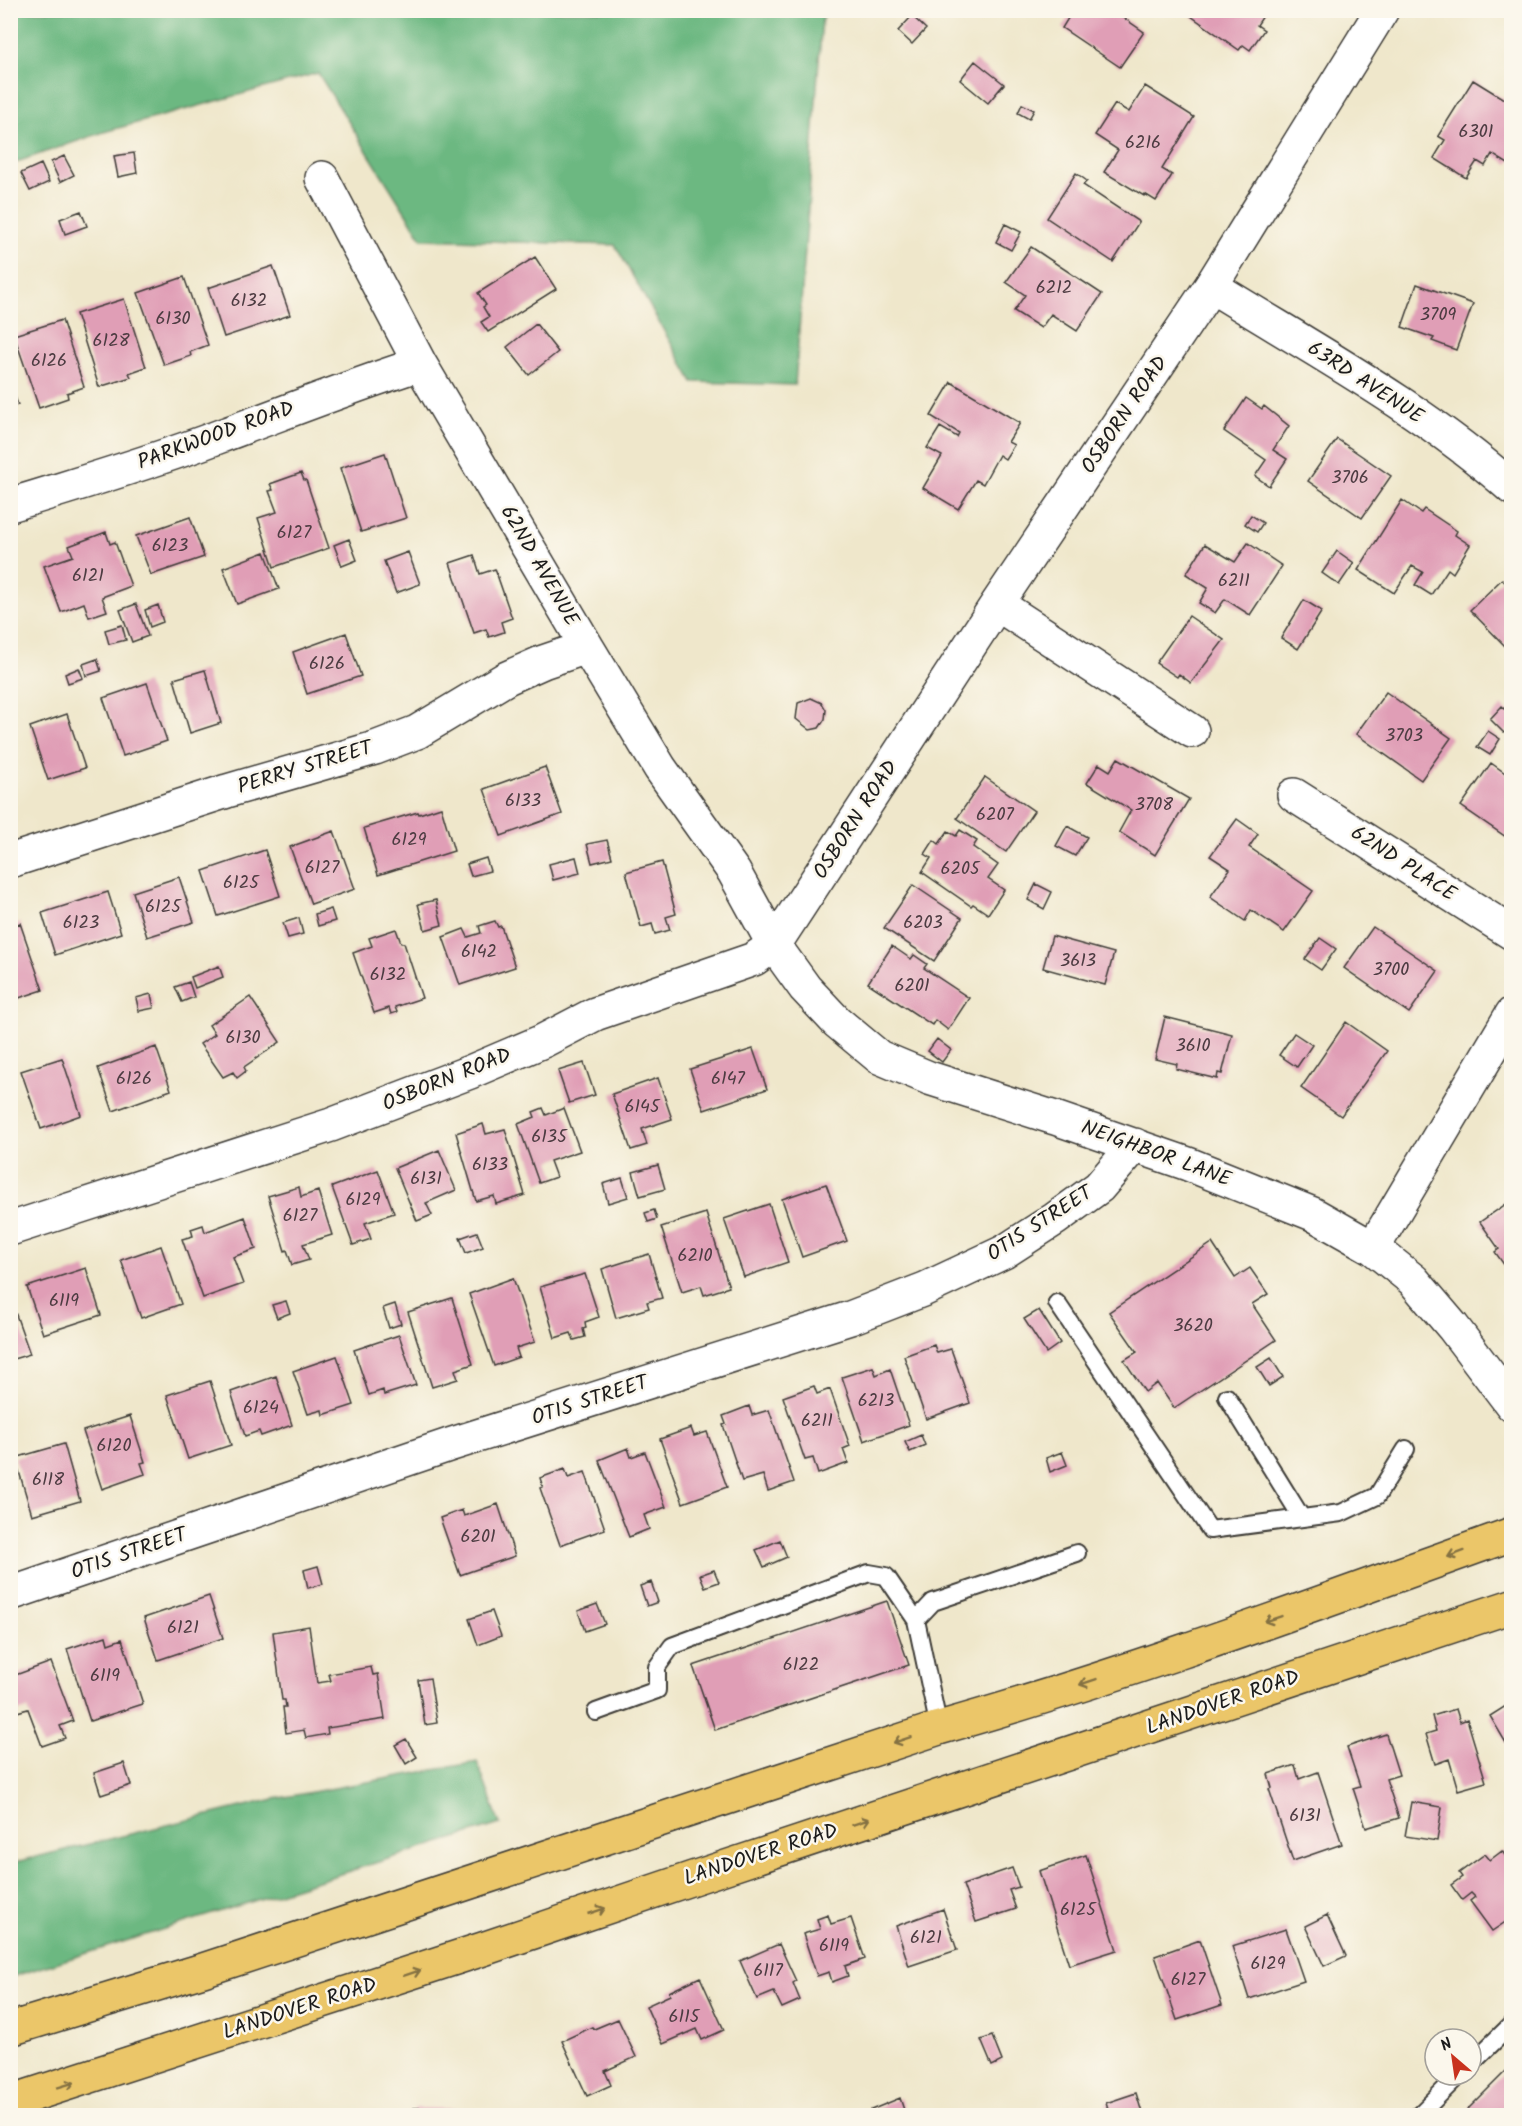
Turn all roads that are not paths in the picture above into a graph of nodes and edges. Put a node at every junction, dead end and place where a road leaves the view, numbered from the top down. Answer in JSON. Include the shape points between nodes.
{"nodes":[{"id":1,"x":1382,"y":10,"type":"edge"},
{"id":2,"x":322,"y":178,"type":"dead end"},
{"id":3,"x":1211,"y":286,"type":"junction"},
{"id":4,"x":420,"y":364,"type":"junction"},
{"id":5,"x":1512,"y":488,"type":"edge"},
{"id":6,"x":10,"y":505,"type":"edge"},
{"id":7,"x":997,"y":604,"type":"junction"},
{"id":8,"x":586,"y":647,"type":"junction"},
{"id":9,"x":1192,"y":731,"type":"dead end"},
{"id":10,"x":1294,"y":795,"type":"dead end"},
{"id":11,"x":10,"y":861,"type":"edge"},
{"id":12,"x":1512,"y":933,"type":"edge"},
{"id":13,"x":774,"y":945,"type":"junction"},
{"id":14,"x":1512,"y":1014,"type":"edge"},
{"id":15,"x":1135,"y":1146,"type":"junction"},
{"id":16,"x":10,"y":1229,"type":"edge"},
{"id":17,"x":1373,"y":1248,"type":"junction"},
{"id":18,"x":1057,"y":1304,"type":"dead end"},
{"id":19,"x":1227,"y":1398,"type":"dead end"},
{"id":20,"x":1512,"y":1405,"type":"edge"},
{"id":21,"x":1406,"y":1449,"type":"dead end"},
{"id":22,"x":1302,"y":1518,"type":"junction"},
{"id":23,"x":1512,"y":1534,"type":"edge"},
{"id":24,"x":1077,"y":1553,"type":"dead end"},
{"id":25,"x":10,"y":1594,"type":"edge"},
{"id":26,"x":1512,"y":1606,"type":"edge"},
{"id":27,"x":916,"y":1620,"type":"junction"},
{"id":28,"x":596,"y":1712,"type":"dead end"},
{"id":29,"x":939,"y":1728,"type":"junction"},
{"id":30,"x":1512,"y":2024,"type":"edge"},
{"id":31,"x":10,"y":2029,"type":"edge"},
{"id":32,"x":1483,"y":2052,"type":"edge"},
{"id":33,"x":1447,"y":2087,"type":"edge"},
{"id":34,"x":10,"y":2102,"type":"edge"},
{"id":35,"x":1418,"y":2115,"type":"edge"}],
"edges":[{"from":1,"to":3,"type":"street","name":"OSBORN ROAD"},
{"from":2,"to":4,"type":"street","name":"62ND AVENUE"},
{"from":3,"to":5,"type":"street","name":"63RD AVENUE","via":[[1395,399]]},
{"from":3,"to":7,"type":"street","name":"OSBORN ROAD"},
{"from":4,"to":6,"type":"street","name":"PARKWOOD ROAD","via":[[141,464]]},
{"from":4,"to":8,"type":"street","name":"62ND AVENUE"},
{"from":7,"to":9,"type":"street"},
{"from":7,"to":13,"type":"street","name":"OSBORN ROAD"},
{"from":8,"to":11,"type":"street","name":"PERRY STREET","via":[[507,678],[417,732],[375,748]]},
{"from":8,"to":13,"type":"street","name":"62ND AVENUE","via":[[660,768],[734,872]]},
{"from":10,"to":12,"type":"street","name":"62ND PLACE"},
{"from":13,"to":15,"type":"street","name":"NEIGHBOR LANE","via":[[805,988],[837,1022],[879,1057],[928,1078]]},
{"from":13,"to":16,"type":"street","name":"OSBORN ROAD","via":[[754,959],[595,1014],[470,1072],[331,1125]]},
{"from":14,"to":17,"type":"street"},
{"from":15,"to":17,"type":"street","name":"NEIGHBOR LANE","via":[[1313,1214]]},
{"from":15,"to":25,"type":"street","name":"OTIS STREET","via":[[1099,1187],[1054,1219],[1004,1252],[925,1289],[850,1318],[449,1445]]},
{"from":17,"to":20,"type":"street","name":"NEIGHBOR LANE","via":[[1419,1288]]},
{"from":18,"to":22,"type":"lane","via":[[1210,1530]]},
{"from":19,"to":22,"type":"lane"},
{"from":21,"to":22,"type":"lane","via":[[1377,1496],[1341,1513]]},
{"from":23,"to":29,"type":"main road","one_way":true,"via":[[1034,1701]]},
{"from":24,"to":27,"type":"lane","via":[[933,1602]]},
{"from":34,"to":26,"type":"main road","name":"LANDOVER ROAD","one_way":true,"via":[[472,1953]]},
{"from":27,"to":28,"type":"lane","via":[[886,1576],[869,1573],[672,1646],[657,1666],[657,1690]]},
{"from":27,"to":29,"type":"lane"},
{"from":29,"to":31,"type":"main road","one_way":true},
{"from":30,"to":32,"type":"lane"},
{"from":33,"to":35,"type":"lane"}]}
